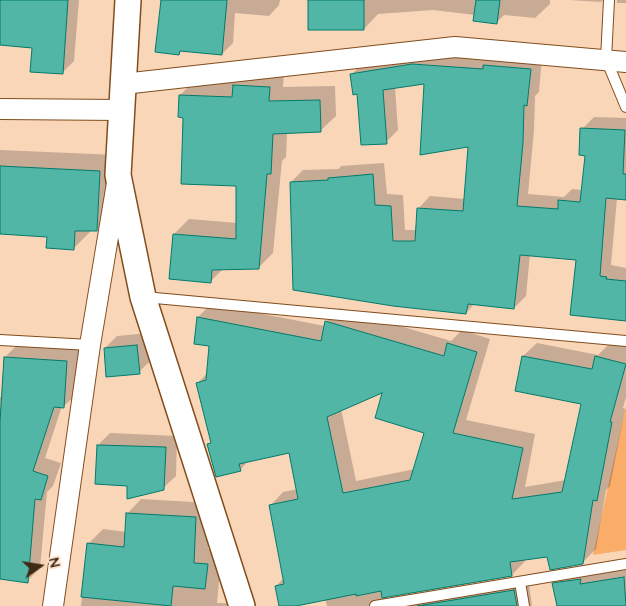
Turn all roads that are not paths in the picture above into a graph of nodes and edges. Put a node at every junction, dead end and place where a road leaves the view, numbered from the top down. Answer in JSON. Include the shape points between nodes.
{"nodes":[{"id":1,"x":128,"y":0,"type":"edge"},
{"id":2,"x":609,"y":0,"type":"edge"},
{"id":3,"x":606,"y":59,"type":"junction"},
{"id":4,"x":626,"y":62,"type":"edge"},
{"id":5,"x":123,"y":84,"type":"junction"},
{"id":6,"x":626,"y":107,"type":"edge"},
{"id":7,"x":0,"y":109,"type":"edge"},
{"id":8,"x":121,"y":110,"type":"junction"},
{"id":9,"x":118,"y":175,"type":"junction"},
{"id":10,"x":143,"y":297,"type":"junction"},
{"id":11,"x":0,"y":340,"type":"edge"},
{"id":12,"x":626,"y":341,"type":"edge"},
{"id":13,"x":90,"y":344,"type":"junction"},
{"id":14,"x":626,"y":564,"type":"edge"},
{"id":15,"x":520,"y":582,"type":"junction"},
{"id":16,"x":53,"y":606,"type":"edge"},
{"id":17,"x":242,"y":606,"type":"edge"},
{"id":18,"x":375,"y":606,"type":"edge"},
{"id":19,"x":524,"y":606,"type":"edge"}],
"edges":[{"from":1,"to":5,"type":"street"},
{"from":2,"to":3,"type":"lane"},
{"from":3,"to":4,"type":"street"},
{"from":3,"to":5,"type":"street","via":[[455,47]]},
{"from":3,"to":6,"type":"lane"},
{"from":5,"to":8,"type":"street"},
{"from":7,"to":8,"type":"street"},
{"from":8,"to":9,"type":"street"},
{"from":9,"to":10,"type":"street"},
{"from":9,"to":13,"type":"street"},
{"from":10,"to":12,"type":"lane"},
{"from":10,"to":17,"type":"street"},
{"from":11,"to":13,"type":"lane"},
{"from":13,"to":16,"type":"street"},
{"from":14,"to":15,"type":"lane"},
{"from":15,"to":18,"type":"lane"},
{"from":15,"to":19,"type":"lane"}]}
